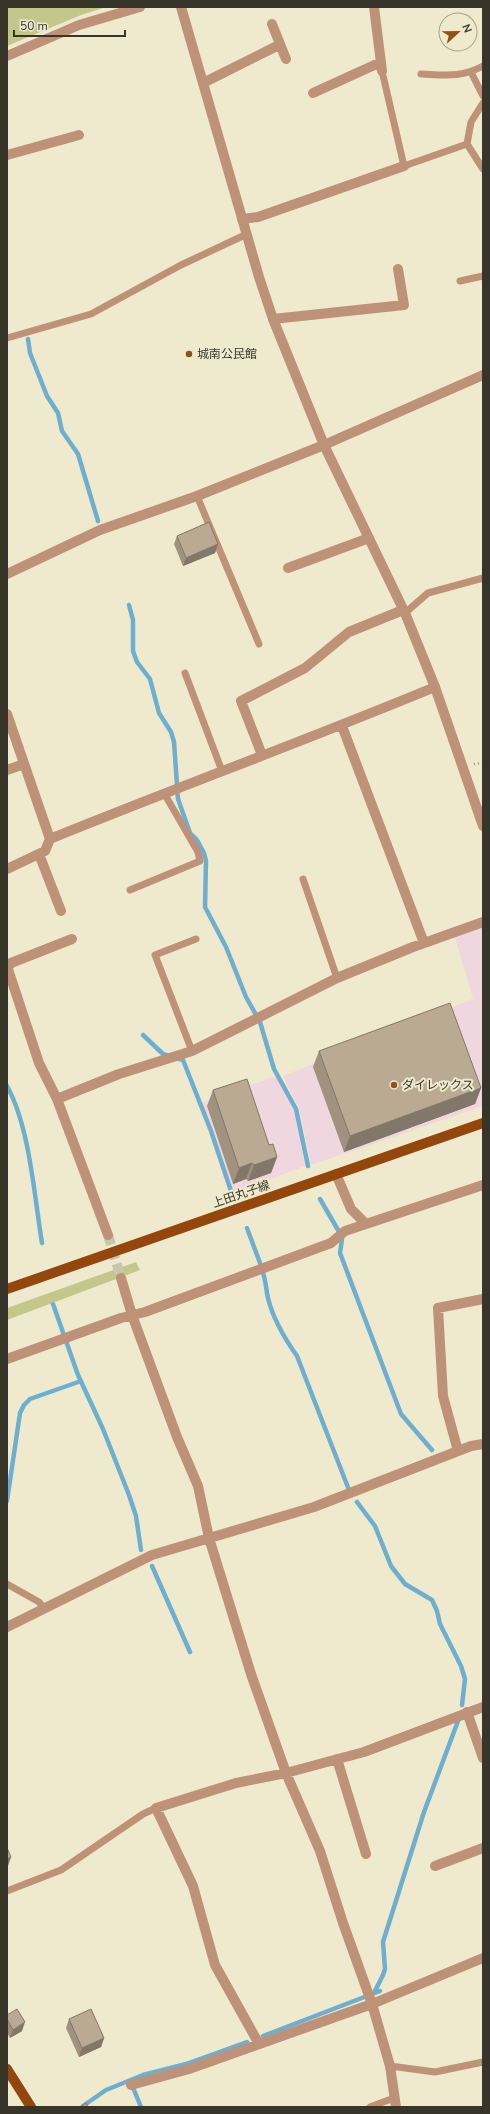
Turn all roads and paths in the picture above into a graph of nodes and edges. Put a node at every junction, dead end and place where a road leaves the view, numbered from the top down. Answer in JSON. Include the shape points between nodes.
{"nodes":[{"id":1,"x":140,"y":7,"type":"edge"},
{"id":2,"x":181,"y":7,"type":"edge"},
{"id":3,"x":374,"y":7,"type":"edge"},
{"id":4,"x":272,"y":24,"type":"dead end"},
{"id":5,"x":279,"y":45,"type":"junction"},
{"id":6,"x":7,"y":56,"type":"edge"},
{"id":7,"x":286,"y":59,"type":"dead end"},
{"id":8,"x":483,"y":66,"type":"edge"},
{"id":9,"x":382,"y":67,"type":"junction"},
{"id":10,"x":471,"y":72,"type":"junction"},
{"id":11,"x":421,"y":74,"type":"dead end"},
{"id":12,"x":203,"y":83,"type":"junction"},
{"id":13,"x":313,"y":93,"type":"dead end"},
{"id":14,"x":483,"y":96,"type":"edge"},
{"id":15,"x":483,"y":103,"type":"edge"},
{"id":16,"x":80,"y":135,"type":"dead end"},
{"id":17,"x":467,"y":144,"type":"junction"},
{"id":18,"x":7,"y":155,"type":"edge"},
{"id":19,"x":404,"y":166,"type":"junction"},
{"id":20,"x":483,"y":169,"type":"edge"},
{"id":21,"x":242,"y":219,"type":"junction"},
{"id":22,"x":247,"y":234,"type":"junction"},
{"id":23,"x":398,"y":269,"type":"dead end"},
{"id":24,"x":483,"y":276,"type":"edge"},
{"id":25,"x":460,"y":281,"type":"dead end"},
{"id":26,"x":273,"y":319,"type":"junction"},
{"id":27,"x":7,"y":338,"type":"edge"},
{"id":28,"x":483,"y":375,"type":"edge"},
{"id":29,"x":324,"y":445,"type":"junction"},
{"id":30,"x":197,"y":496,"type":"junction"},
{"id":31,"x":369,"y":538,"type":"junction"},
{"id":32,"x":288,"y":568,"type":"dead end"},
{"id":33,"x":7,"y":574,"type":"edge"},
{"id":34,"x":483,"y":578,"type":"edge"},
{"id":35,"x":404,"y":611,"type":"junction"},
{"id":36,"x":259,"y":644,"type":"dead end"},
{"id":37,"x":185,"y":673,"type":"dead end"},
{"id":38,"x":435,"y":687,"type":"junction"},
{"id":39,"x":7,"y":714,"type":"edge"},
{"id":40,"x":342,"y":726,"type":"junction"},
{"id":41,"x":262,"y":755,"type":"junction"},
{"id":42,"x":24,"y":764,"type":"junction"},
{"id":43,"x":7,"y":770,"type":"edge"},
{"id":44,"x":222,"y":771,"type":"junction"},
{"id":45,"x":164,"y":793,"type":"junction"},
{"id":46,"x":483,"y":826,"type":"edge"},
{"id":47,"x":50,"y":839,"type":"junction"},
{"id":48,"x":40,"y":854,"type":"junction"},
{"id":49,"x":7,"y":869,"type":"edge"},
{"id":50,"x":303,"y":879,"type":"dead end"},
{"id":51,"x":130,"y":890,"type":"dead end"},
{"id":52,"x":61,"y":911,"type":"dead end"},
{"id":53,"x":483,"y":922,"type":"edge"},
{"id":54,"x":72,"y":939,"type":"dead end"},
{"id":55,"x":196,"y":939,"type":"dead end"},
{"id":56,"x":424,"y":943,"type":"junction"},
{"id":57,"x":7,"y":968,"type":"edge"},
{"id":58,"x":337,"y":978,"type":"junction"},
{"id":59,"x":192,"y":1051,"type":"junction"},
{"id":60,"x":57,"y":1099,"type":"junction"},
{"id":61,"x":483,"y":1123,"type":"edge"},
{"id":62,"x":336,"y":1174,"type":"junction"},
{"id":63,"x":483,"y":1185,"type":"edge"},
{"id":64,"x":366,"y":1224,"type":"junction"},
{"id":65,"x":108,"y":1236,"type":"tunnel mouth"},
{"id":66,"x":121,"y":1278,"type":"tunnel mouth"},
{"id":67,"x":7,"y":1289,"type":"edge"},
{"id":68,"x":483,"y":1299,"type":"edge"},
{"id":69,"x":132,"y":1315,"type":"junction"},
{"id":70,"x":7,"y":1359,"type":"edge"},
{"id":71,"x":483,"y":1444,"type":"edge"},
{"id":72,"x":458,"y":1451,"type":"junction"},
{"id":73,"x":209,"y":1538,"type":"junction"},
{"id":74,"x":7,"y":1584,"type":"edge"},
{"id":75,"x":45,"y":1609,"type":"junction"},
{"id":76,"x":7,"y":1627,"type":"edge"},
{"id":77,"x":483,"y":1707,"type":"edge"},
{"id":78,"x":467,"y":1712,"type":"junction"},
{"id":79,"x":483,"y":1758,"type":"edge"},
{"id":80,"x":337,"y":1759,"type":"junction"},
{"id":81,"x":286,"y":1773,"type":"junction"},
{"id":82,"x":156,"y":1808,"type":"junction"},
{"id":83,"x":483,"y":1848,"type":"edge"},
{"id":84,"x":366,"y":1854,"type":"dead end"},
{"id":85,"x":435,"y":1866,"type":"dead end"},
{"id":86,"x":7,"y":1891,"type":"edge"},
{"id":87,"x":483,"y":1958,"type":"edge"},
{"id":88,"x":372,"y":2004,"type":"junction"},
{"id":89,"x":259,"y":2044,"type":"junction"},
{"id":90,"x":483,"y":2062,"type":"edge"},
{"id":91,"x":390,"y":2066,"type":"junction"},
{"id":92,"x":7,"y":2069,"type":"edge"},
{"id":93,"x":132,"y":2085,"type":"dead end"},
{"id":94,"x":395,"y":2102,"type":"edge"},
{"id":95,"x":31,"y":2107,"type":"edge"},
{"id":96,"x":370,"y":2107,"type":"edge"}],
"edges":[{"from":1,"to":6,"type":"street","via":[[79,25]]},
{"from":2,"to":12,"type":"street"},
{"from":3,"to":9,"type":"street"},
{"from":4,"to":5,"type":"street"},
{"from":5,"to":7,"type":"street"},
{"from":5,"to":12,"type":"street"},
{"from":8,"to":10,"type":"lane"},
{"from":9,"to":13,"type":"street"},
{"from":9,"to":19,"type":"lane"},
{"from":10,"to":11,"type":"lane","via":[[459,75]]},
{"from":10,"to":14,"type":"lane"},
{"from":12,"to":21,"type":"street"},
{"from":15,"to":17,"type":"lane","via":[[471,122]]},
{"from":16,"to":18,"type":"street"},
{"from":17,"to":19,"type":"lane"},
{"from":17,"to":20,"type":"lane"},
{"from":19,"to":21,"type":"street","via":[[258,217]]},
{"from":21,"to":22,"type":"street"},
{"from":22,"to":26,"type":"street"},
{"from":22,"to":27,"type":"lane","via":[[181,265],[91,314]]},
{"from":23,"to":26,"type":"street","via":[[404,305]]},
{"from":24,"to":25,"type":"lane"},
{"from":26,"to":29,"type":"street"},
{"from":28,"to":29,"type":"street"},
{"from":29,"to":30,"type":"street"},
{"from":29,"to":31,"type":"street"},
{"from":30,"to":33,"type":"street","via":[[100,530]]},
{"from":30,"to":36,"type":"lane"},
{"from":31,"to":32,"type":"street"},
{"from":31,"to":35,"type":"street"},
{"from":34,"to":35,"type":"lane","via":[[428,593]]},
{"from":35,"to":38,"type":"street"},
{"from":35,"to":41,"type":"street","via":[[349,632],[305,668],[241,701]]},
{"from":37,"to":44,"type":"lane"},
{"from":38,"to":40,"type":"street"},
{"from":38,"to":46,"type":"street"},
{"from":39,"to":42,"type":"street"},
{"from":40,"to":41,"type":"street"},
{"from":40,"to":56,"type":"street"},
{"from":41,"to":44,"type":"street"},
{"from":42,"to":43,"type":"street"},
{"from":42,"to":47,"type":"street"},
{"from":44,"to":45,"type":"street"},
{"from":45,"to":47,"type":"street"},
{"from":45,"to":51,"type":"lane","via":[[198,852],[200,861]]},
{"from":47,"to":48,"type":"street","via":[[45,851]]},
{"from":48,"to":49,"type":"street"},
{"from":48,"to":52,"type":"street"},
{"from":50,"to":58,"type":"lane"},
{"from":53,"to":56,"type":"street"},
{"from":54,"to":57,"type":"street","via":[[11,963]]},
{"from":55,"to":59,"type":"lane","via":[[155,955]]},
{"from":56,"to":58,"type":"street"},
{"from":57,"to":60,"type":"street","via":[[39,1063]]},
{"from":58,"to":59,"type":"street"},
{"from":59,"to":60,"type":"street","via":[[119,1074]]},
{"from":60,"to":65,"type":"street"},
{"from":61,"to":62,"type":"main road","name":"上田丸子線"},
{"from":62,"to":64,"type":"street","via":[[351,1209]]},
{"from":62,"to":67,"type":"main road","name":"上田丸子線"},
{"from":63,"to":64,"type":"street"},
{"from":64,"to":69,"type":"street","via":[[345,1231],[330,1243]]},
{"from":66,"to":69,"type":"street"},
{"from":68,"to":72,"type":"street","via":[[438,1308],[443,1396]]},
{"from":69,"to":70,"type":"street"},
{"from":69,"to":73,"type":"street","via":[[198,1486]]},
{"from":71,"to":72,"type":"street"},
{"from":72,"to":73,"type":"street","via":[[314,1507]]},
{"from":73,"to":75,"type":"street","via":[[152,1555]]},
{"from":73,"to":81,"type":"street","via":[[250,1674]]},
{"from":74,"to":75,"type":"lane","via":[[39,1602]]},
{"from":75,"to":76,"type":"street"},
{"from":77,"to":78,"type":"street"},
{"from":78,"to":79,"type":"street"},
{"from":78,"to":80,"type":"street","via":[[364,1752]]},
{"from":80,"to":81,"type":"street"},
{"from":80,"to":84,"type":"street"},
{"from":81,"to":82,"type":"street","via":[[236,1783]]},
{"from":81,"to":88,"type":"street","via":[[320,1851]]},
{"from":82,"to":86,"type":"lane","via":[[143,1814],[61,1870]]},
{"from":82,"to":89,"type":"street","via":[[193,1886],[215,1965]]},
{"from":83,"to":85,"type":"street"},
{"from":87,"to":88,"type":"street"},
{"from":88,"to":89,"type":"street"},
{"from":88,"to":91,"type":"street"},
{"from":89,"to":93,"type":"street","via":[[189,2069]]},
{"from":90,"to":91,"type":"lane","via":[[435,2072]]},
{"from":91,"to":94,"type":"street"},
{"from":92,"to":95,"type":"main road"},
{"from":94,"to":96,"type":"lane"}]}
